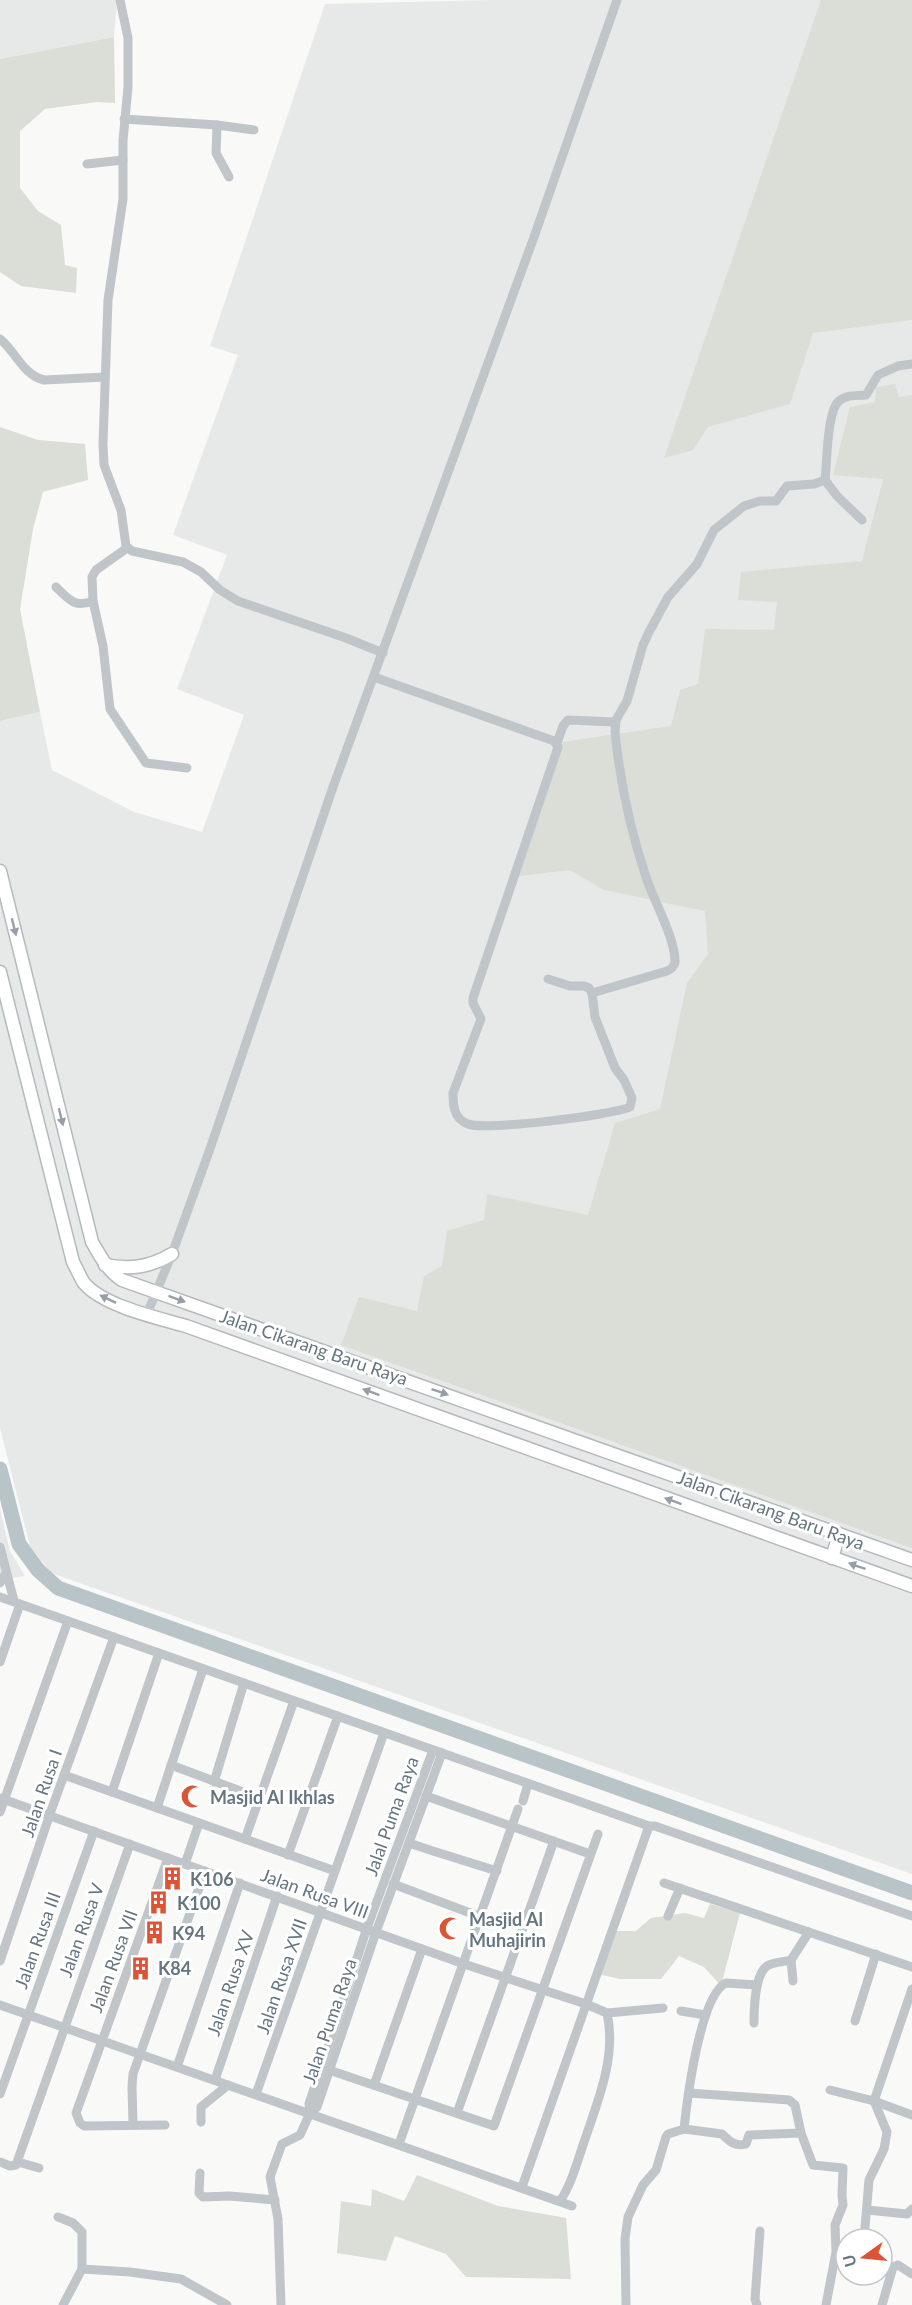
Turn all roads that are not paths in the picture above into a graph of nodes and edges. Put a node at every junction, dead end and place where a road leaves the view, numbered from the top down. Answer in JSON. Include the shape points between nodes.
{"nodes":[{"id":1,"x":120,"y":0,"type":"edge"},
{"id":2,"x":616,"y":0,"type":"edge"},
{"id":3,"x":124,"y":119,"type":"junction"},
{"id":4,"x":218,"y":125,"type":"junction"},
{"id":5,"x":254,"y":130,"type":"dead end"},
{"id":6,"x":123,"y":160,"type":"junction"},
{"id":7,"x":87,"y":164,"type":"dead end"},
{"id":8,"x":229,"y":177,"type":"dead end"},
{"id":9,"x":0,"y":339,"type":"edge"},
{"id":10,"x":912,"y":364,"type":"edge"},
{"id":11,"x":105,"y":377,"type":"junction"},
{"id":12,"x":825,"y":480,"type":"junction"},
{"id":13,"x":862,"y":520,"type":"dead end"},
{"id":14,"x":127,"y":548,"type":"junction"},
{"id":15,"x":56,"y":587,"type":"dead end"},
{"id":16,"x":93,"y":601,"type":"junction"},
{"id":17,"x":383,"y":653,"type":"junction"},
{"id":18,"x":374,"y":677,"type":"junction"},
{"id":19,"x":615,"y":722,"type":"junction"},
{"id":20,"x":557,"y":743,"type":"junction"},
{"id":21,"x":187,"y":768,"type":"dead end"},
{"id":22,"x":0,"y":870,"type":"edge"},
{"id":23,"x":0,"y":972,"type":"edge"},
{"id":24,"x":548,"y":979,"type":"dead end"},
{"id":25,"x":592,"y":993,"type":"junction"},
{"id":26,"x":172,"y":1254,"type":"junction"},
{"id":27,"x":105,"y":1265,"type":"junction"},
{"id":28,"x":156,"y":1291,"type":"junction"},
{"id":29,"x":147,"y":1314,"type":"junction"},
{"id":30,"x":839,"y":1534,"type":"junction"},
{"id":31,"x":0,"y":1547,"type":"edge"},
{"id":32,"x":832,"y":1558,"type":"junction"},
{"id":33,"x":912,"y":1560,"type":"edge"},
{"id":34,"x":6,"y":1573,"type":"junction"},
{"id":35,"x":0,"y":1583,"type":"edge"},
{"id":36,"x":912,"y":1586,"type":"edge"},
{"id":37,"x":0,"y":1596,"type":"edge"},
{"id":38,"x":17,"y":1603,"type":"junction"},
{"id":39,"x":68,"y":1621,"type":"junction"},
{"id":40,"x":114,"y":1637,"type":"junction"},
{"id":41,"x":159,"y":1653,"type":"junction"},
{"id":42,"x":0,"y":1662,"type":"edge"},
{"id":43,"x":203,"y":1669,"type":"junction"},
{"id":44,"x":244,"y":1683,"type":"junction"},
{"id":45,"x":294,"y":1701,"type":"junction"},
{"id":46,"x":338,"y":1716,"type":"junction"},
{"id":47,"x":384,"y":1733,"type":"junction"},
{"id":48,"x":437,"y":1752,"type":"junction"},
{"id":49,"x":171,"y":1765,"type":"junction"},
{"id":50,"x":64,"y":1775,"type":"junction"},
{"id":51,"x":214,"y":1782,"type":"junction"},
{"id":52,"x":528,"y":1784,"type":"junction"},
{"id":53,"x":112,"y":1792,"type":"junction"},
{"id":54,"x":426,"y":1796,"type":"junction"},
{"id":55,"x":260,"y":1798,"type":"junction"},
{"id":56,"x":2,"y":1799,"type":"edge"},
{"id":57,"x":157,"y":1808,"type":"junction"},
{"id":58,"x":0,"y":1812,"type":"edge"},
{"id":59,"x":50,"y":1816,"type":"junction"},
{"id":60,"x":199,"y":1823,"type":"junction"},
{"id":61,"x":649,"y":1826,"type":"junction"},
{"id":62,"x":512,"y":1828,"type":"junction"},
{"id":63,"x":94,"y":1831,"type":"junction"},
{"id":64,"x":598,"y":1834,"type":"dead end"},
{"id":65,"x":245,"y":1839,"type":"junction"},
{"id":66,"x":554,"y":1841,"type":"junction"},
{"id":67,"x":409,"y":1843,"type":"junction"},
{"id":68,"x":130,"y":1844,"type":"junction"},
{"id":69,"x":288,"y":1854,"type":"junction"},
{"id":70,"x":591,"y":1854,"type":"junction"},
{"id":71,"x":168,"y":1858,"type":"junction"},
{"id":72,"x":185,"y":1864,"type":"junction"},
{"id":73,"x":205,"y":1871,"type":"junction"},
{"id":74,"x":335,"y":1871,"type":"junction"},
{"id":75,"x":497,"y":1871,"type":"junction"},
{"id":76,"x":664,"y":1882,"type":"dead end"},
{"id":77,"x":240,"y":1883,"type":"junction"},
{"id":78,"x":393,"y":1884,"type":"junction"},
{"id":79,"x":680,"y":1888,"type":"junction"},
{"id":80,"x":277,"y":1896,"type":"junction"},
{"id":81,"x":321,"y":1912,"type":"junction"},
{"id":82,"x":668,"y":1916,"type":"dead end"},
{"id":83,"x":912,"y":1916,"type":"edge"},
{"id":84,"x":481,"y":1917,"type":"junction"},
{"id":85,"x":371,"y":1930,"type":"junction"},
{"id":86,"x":809,"y":1932,"type":"junction"},
{"id":87,"x":422,"y":1949,"type":"junction"},
{"id":88,"x":2,"y":1950,"type":"edge"},
{"id":89,"x":876,"y":1954,"type":"junction"},
{"id":90,"x":791,"y":1960,"type":"junction"},
{"id":91,"x":0,"y":1961,"type":"edge"},
{"id":92,"x":464,"y":1964,"type":"junction"},
{"id":93,"x":912,"y":1967,"type":"edge"},
{"id":94,"x":505,"y":1978,"type":"junction"},
{"id":95,"x":793,"y":1981,"type":"dead end"},
{"id":96,"x":758,"y":1985,"type":"junction"},
{"id":97,"x":912,"y":1989,"type":"edge"},
{"id":98,"x":543,"y":1990,"type":"junction"},
{"id":99,"x":586,"y":2004,"type":"junction"},
{"id":100,"x":0,"y":2005,"type":"edge"},
{"id":101,"x":663,"y":2008,"type":"dead end"},
{"id":102,"x":681,"y":2012,"type":"dead end"},
{"id":103,"x":607,"y":2013,"type":"junction"},
{"id":104,"x":28,"y":2015,"type":"junction"},
{"id":105,"x":705,"y":2015,"type":"junction"},
{"id":106,"x":855,"y":2021,"type":"dead end"},
{"id":107,"x":753,"y":2023,"type":"dead end"},
{"id":108,"x":64,"y":2028,"type":"junction"},
{"id":109,"x":102,"y":2041,"type":"junction"},
{"id":110,"x":140,"y":2054,"type":"junction"},
{"id":111,"x":177,"y":2067,"type":"junction"},
{"id":112,"x":329,"y":2070,"type":"junction"},
{"id":113,"x":215,"y":2080,"type":"junction"},
{"id":114,"x":228,"y":2085,"type":"junction"},
{"id":115,"x":374,"y":2085,"type":"junction"},
{"id":116,"x":830,"y":2090,"type":"dead end"},
{"id":117,"x":689,"y":2092,"type":"junction"},
{"id":118,"x":0,"y":2094,"type":"edge"},
{"id":119,"x":256,"y":2094,"type":"junction"},
{"id":120,"x":416,"y":2099,"type":"junction"},
{"id":121,"x":874,"y":2102,"type":"junction"},
{"id":122,"x":310,"y":2113,"type":"junction"},
{"id":123,"x":457,"y":2113,"type":"junction"},
{"id":124,"x":912,"y":2115,"type":"edge"},
{"id":125,"x":201,"y":2122,"type":"dead end"},
{"id":126,"x":133,"y":2124,"type":"junction"},
{"id":127,"x":165,"y":2125,"type":"dead end"},
{"id":128,"x":684,"y":2129,"type":"junction"},
{"id":129,"x":801,"y":2133,"type":"junction"},
{"id":130,"x":399,"y":2144,"type":"junction"},
{"id":131,"x":845,"y":2156,"type":"dead end"},
{"id":132,"x":0,"y":2162,"type":"edge"},
{"id":133,"x":18,"y":2162,"type":"junction"},
{"id":134,"x":39,"y":2168,"type":"dead end"},
{"id":135,"x":843,"y":2168,"type":"junction"},
{"id":136,"x":200,"y":2173,"type":"dead end"},
{"id":137,"x":522,"y":2187,"type":"junction"},
{"id":138,"x":275,"y":2200,"type":"junction"},
{"id":139,"x":560,"y":2201,"type":"junction"},
{"id":140,"x":572,"y":2206,"type":"dead end"},
{"id":141,"x":912,"y":2209,"type":"edge"},
{"id":142,"x":867,"y":2210,"type":"junction"},
{"id":143,"x":58,"y":2217,"type":"dead end"},
{"id":144,"x":835,"y":2227,"type":"edge"},
{"id":145,"x":865,"y":2227,"type":"edge"},
{"id":146,"x":760,"y":2231,"type":"dead end"},
{"id":147,"x":834,"y":2263,"type":"edge"},
{"id":148,"x":82,"y":2268,"type":"junction"},
{"id":149,"x":912,"y":2274,"type":"edge"},
{"id":150,"x":63,"y":2305,"type":"edge"},
{"id":151,"x":227,"y":2305,"type":"edge"},
{"id":152,"x":281,"y":2305,"type":"edge"},
{"id":153,"x":626,"y":2305,"type":"edge"},
{"id":154,"x":757,"y":2305,"type":"edge"},
{"id":155,"x":826,"y":2305,"type":"edge"},
{"id":156,"x":882,"y":2305,"type":"edge"}],
"edges":[{"from":1,"to":3,"type":"street","via":[[128,50]]},
{"from":2,"to":17,"type":"street"},
{"from":3,"to":4,"type":"street"},
{"from":3,"to":6,"type":"street"},
{"from":4,"to":5,"type":"street"},
{"from":4,"to":8,"type":"street","via":[[216,153]]},
{"from":6,"to":7,"type":"street"},
{"from":6,"to":11,"type":"street","via":[[123,199],[108,300]]},
{"from":9,"to":11,"type":"street","via":[[36,378]]},
{"from":10,"to":12,"type":"street","via":[[878,375],[866,394],[838,401],[831,418]]},
{"from":11,"to":14,"type":"street","via":[[104,465],[120,510]]},
{"from":12,"to":13,"type":"street"},
{"from":12,"to":19,"type":"street","via":[[787,486],[776,501],[744,506],[714,531],[697,564],[668,597],[649,632],[627,700]]},
{"from":14,"to":16,"type":"street","via":[[96,570]]},
{"from":14,"to":17,"type":"street","via":[[183,562],[238,601]]},
{"from":15,"to":16,"type":"street","via":[[76,604]]},
{"from":16,"to":21,"type":"street","via":[[104,646],[110,709],[146,763]]},
{"from":17,"to":18,"type":"street"},
{"from":18,"to":20,"type":"street"},
{"from":18,"to":26,"type":"street"},
{"from":19,"to":20,"type":"street","via":[[568,720]]},
{"from":19,"to":25,"type":"street","via":[[616,748],[629,812],[675,963],[667,971]]},
{"from":20,"to":25,"type":"street","via":[[558,750],[473,998],[481,1019],[453,1093],[459,1119],[482,1127],[630,1107],[632,1098],[595,1017]]},
{"from":22,"to":27,"type":"main road","name":"Jalan Cikarang Baru Raya","one_way":true,"via":[[92,1242]]},
{"from":29,"to":23,"type":"main road","name":"Jalan Cikarang Baru Raya","one_way":true,"via":[[100,1296],[84,1284],[74,1262]]},
{"from":24,"to":25,"type":"street","via":[[584,986]]},
{"from":26,"to":27,"type":"main road","via":[[140,1268]]},
{"from":26,"to":28,"type":"street"},
{"from":27,"to":28,"type":"main road","name":"Jalan Cikarang Baru Raya","via":[[122,1280]]},
{"from":28,"to":29,"type":"street"},
{"from":28,"to":30,"type":"main road","name":"Jalan Cikarang Baru Raya","one_way":true},
{"from":32,"to":29,"type":"main road","name":"Jalan Cikarang Baru Raya","one_way":true},
{"from":30,"to":32,"type":"main road"},
{"from":30,"to":33,"type":"main road","name":"Jalan Cikarang Baru Raya"},
{"from":31,"to":34,"type":"street"},
{"from":36,"to":32,"type":"main road","name":"Jalan Cikarang Baru Raya","one_way":true},
{"from":34,"to":35,"type":"street"},
{"from":34,"to":38,"type":"street"},
{"from":37,"to":38,"type":"street"},
{"from":38,"to":39,"type":"street"},
{"from":38,"to":42,"type":"street"},
{"from":39,"to":40,"type":"street"},
{"from":39,"to":56,"type":"street"},
{"from":40,"to":41,"type":"street"},
{"from":40,"to":50,"type":"street","name":"Jalan Rusa I"},
{"from":41,"to":43,"type":"street"},
{"from":41,"to":53,"type":"street"},
{"from":43,"to":44,"type":"street"},
{"from":43,"to":49,"type":"street"},
{"from":44,"to":45,"type":"street"},
{"from":44,"to":51,"type":"street"},
{"from":45,"to":46,"type":"street"},
{"from":45,"to":55,"type":"street"},
{"from":46,"to":47,"type":"street"},
{"from":46,"to":69,"type":"street"},
{"from":47,"to":48,"type":"street"},
{"from":47,"to":74,"type":"street","name":"Jalan Rusa XVII"},
{"from":48,"to":52,"type":"street"},
{"from":48,"to":54,"type":"street","name":"Jalan Puma Raya"},
{"from":48,"to":85,"type":"street","name":"Jalal Puma Raya"},
{"from":49,"to":51,"type":"street"},
{"from":49,"to":57,"type":"street"},
{"from":50,"to":53,"type":"street"},
{"from":50,"to":59,"type":"street","name":"Jalan Rusa I"},
{"from":51,"to":55,"type":"street"},
{"from":52,"to":61,"type":"street"},
{"from":52,"to":62,"type":"street"},
{"from":53,"to":57,"type":"street"},
{"from":54,"to":62,"type":"street"},
{"from":54,"to":67,"type":"street","name":"Jalan Puma Raya"},
{"from":55,"to":65,"type":"street"},
{"from":56,"to":58,"type":"street"},
{"from":56,"to":59,"type":"street","name":"Jalan Rusa VIII"},
{"from":57,"to":60,"type":"street"},
{"from":59,"to":63,"type":"street","name":"Jalan Rusa VIII"},
{"from":59,"to":88,"type":"street","name":"Jalan Rusa I"},
{"from":60,"to":65,"type":"street"},
{"from":60,"to":72,"type":"street"},
{"from":61,"to":83,"type":"street"},
{"from":61,"to":99,"type":"street"},
{"from":62,"to":66,"type":"street"},
{"from":62,"to":75,"type":"street"},
{"from":63,"to":68,"type":"street","name":"Jalan Rusa VIII"},
{"from":63,"to":104,"type":"street","name":"Jalan Rusa III"},
{"from":64,"to":70,"type":"street"},
{"from":65,"to":69,"type":"street"},
{"from":66,"to":70,"type":"street"},
{"from":66,"to":94,"type":"street"},
{"from":67,"to":75,"type":"street"},
{"from":67,"to":78,"type":"street","name":"Jalan Puma Raya"},
{"from":68,"to":71,"type":"street","name":"Jalan Rusa VIII"},
{"from":68,"to":108,"type":"street","name":"Jalan Rusa V"},
{"from":69,"to":74,"type":"street"},
{"from":70,"to":98,"type":"street"},
{"from":71,"to":72,"type":"street","name":"Jalan Rusa VIII"},
{"from":71,"to":109,"type":"street","name":"Jalan Rusa VII"},
{"from":72,"to":73,"type":"street","name":"Jalan Rusa VIII"},
{"from":73,"to":77,"type":"street","name":"Jalan Rusa VIII"},
{"from":73,"to":110,"type":"street"},
{"from":74,"to":81,"type":"street","name":"Jalan Rusa XVII"},
{"from":75,"to":84,"type":"street"},
{"from":76,"to":79,"type":"street"},
{"from":77,"to":80,"type":"street","name":"Jalan Rusa VIII"},
{"from":77,"to":111,"type":"street"},
{"from":78,"to":84,"type":"street"},
{"from":78,"to":85,"type":"street","name":"Jalan Puma Raya"},
{"from":79,"to":82,"type":"street"},
{"from":79,"to":86,"type":"street"},
{"from":80,"to":81,"type":"street","name":"Jalan Rusa VIII"},
{"from":80,"to":113,"type":"street","name":"Jalan Rusa XV"},
{"from":81,"to":85,"type":"street","name":"Jalan Rusa VIII"},
{"from":81,"to":119,"type":"street","name":"Jalan Rusa XVII"},
{"from":84,"to":92,"type":"street"},
{"from":85,"to":87,"type":"street","name":"Jalan Rusa VIII"},
{"from":85,"to":112,"type":"street","name":"Jalan Puma Raya"},
{"from":85,"to":122,"type":"street","name":"Jalan Puma Raya","via":[[309,2104]]},
{"from":86,"to":89,"type":"street"},
{"from":86,"to":90,"type":"street"},
{"from":87,"to":92,"type":"street","name":"Jalan Rusa VIII"},
{"from":87,"to":115,"type":"street"},
{"from":88,"to":91,"type":"street","name":"Jalan Rusa I"},
{"from":89,"to":93,"type":"street"},
{"from":89,"to":106,"type":"street"},
{"from":90,"to":95,"type":"street"},
{"from":90,"to":96,"type":"street","via":[[766,1966]]},
{"from":92,"to":94,"type":"street","name":"Jalan Rusa VIII"},
{"from":92,"to":120,"type":"street"},
{"from":94,"to":98,"type":"street","name":"Jalan Rusa VIII"},
{"from":94,"to":123,"type":"street"},
{"from":96,"to":105,"type":"street","via":[[722,1985]]},
{"from":96,"to":107,"type":"street"},
{"from":97,"to":121,"type":"street"},
{"from":98,"to":99,"type":"street","name":"Jalan Rusa VIII"},
{"from":98,"to":123,"type":"street","via":[[495,2126]]},
{"from":99,"to":103,"type":"street","name":"Jalan Rusa VIII"},
{"from":99,"to":137,"type":"street"},
{"from":100,"to":104,"type":"street"},
{"from":101,"to":103,"type":"street"},
{"from":102,"to":105,"type":"street"},
{"from":103,"to":139,"type":"street","via":[[609,2052],[602,2090]]},
{"from":104,"to":108,"type":"street"},
{"from":104,"to":118,"type":"street","name":"Jalan Rusa III"},
{"from":105,"to":117,"type":"street"},
{"from":108,"to":109,"type":"street"},
{"from":108,"to":133,"type":"street","name":"Jalan Rusa V"},
{"from":109,"to":110,"type":"street"},
{"from":109,"to":126,"type":"street","name":"Jalan Rusa VII","via":[[77,2118],[84,2126]]},
{"from":110,"to":111,"type":"street"},
{"from":110,"to":126,"type":"street","via":[[132,2081]]},
{"from":111,"to":113,"type":"street"},
{"from":112,"to":115,"type":"street"},
{"from":112,"to":122,"type":"street","name":"Jalan Puma Raya","via":[[317,2107]]},
{"from":113,"to":114,"type":"street"},
{"from":114,"to":119,"type":"street"},
{"from":114,"to":125,"type":"street","via":[[201,2107]]},
{"from":115,"to":120,"type":"street"},
{"from":116,"to":121,"type":"street"},
{"from":117,"to":128,"type":"street"},
{"from":117,"to":129,"type":"street","via":[[789,2100],[796,2109]]},
{"from":119,"to":122,"type":"street"},
{"from":120,"to":123,"type":"street"},
{"from":120,"to":130,"type":"street"},
{"from":121,"to":124,"type":"street"},
{"from":121,"to":142,"type":"street","via":[[887,2132],[884,2149],[869,2180]]},
{"from":122,"to":130,"type":"street"},
{"from":122,"to":138,"type":"street","via":[[300,2135],[282,2144],[271,2170]]},
{"from":126,"to":127,"type":"street"},
{"from":128,"to":129,"type":"street","via":[[722,2134],[736,2145],[746,2144],[749,2135]]},
{"from":128,"to":153,"type":"street","via":[[666,2136],[657,2170],[643,2185],[628,2217]]},
{"from":129,"to":135,"type":"street","via":[[813,2165]]},
{"from":130,"to":137,"type":"street"},
{"from":131,"to":135,"type":"street"},
{"from":132,"to":133,"type":"street","via":[[14,2166]]},
{"from":133,"to":134,"type":"street"},
{"from":135,"to":144,"type":"street","via":[[843,2205]]},
{"from":136,"to":138,"type":"street","via":[[199,2193],[203,2197]]},
{"from":137,"to":139,"type":"street"},
{"from":138,"to":152,"type":"street"},
{"from":139,"to":140,"type":"street"},
{"from":141,"to":142,"type":"street","via":[[907,2214]]},
{"from":142,"to":145,"type":"street"},
{"from":143,"to":148,"type":"street","via":[[82,2232]]},
{"from":146,"to":154,"type":"street"},
{"from":147,"to":155,"type":"street"},
{"from":148,"to":150,"type":"street"},
{"from":148,"to":151,"type":"street","via":[[181,2279]]},
{"from":149,"to":156,"type":"street","via":[[898,2265],[894,2267]]}]}
